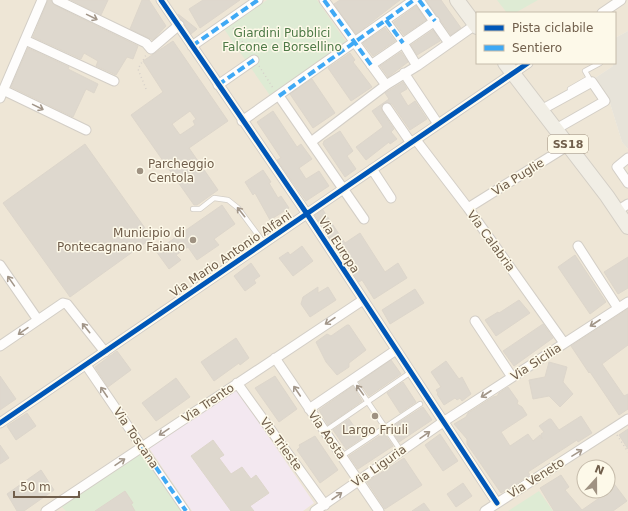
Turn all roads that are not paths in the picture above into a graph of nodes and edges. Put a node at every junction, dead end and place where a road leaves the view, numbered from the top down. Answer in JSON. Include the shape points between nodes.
{"nodes":[{"id":1,"x":42,"y":0,"type":"edge"},
{"id":2,"x":57,"y":0,"type":"edge"},
{"id":3,"x":161,"y":0,"type":"edge"},
{"id":4,"x":258,"y":0,"type":"edge"},
{"id":5,"x":414,"y":0,"type":"edge"},
{"id":6,"x":419,"y":0,"type":"edge"},
{"id":7,"x":457,"y":0,"type":"edge"},
{"id":8,"x":621,"y":0,"type":"edge"},
{"id":9,"x":329,"y":2,"type":"edge"},
{"id":10,"x":603,"y":12,"type":"edge"},
{"id":11,"x":386,"y":20,"type":"junction"},
{"id":12,"x":435,"y":22,"type":"junction"},
{"id":13,"x":179,"y":25,"type":"junction"},
{"id":14,"x":476,"y":26,"type":"edge"},
{"id":15,"x":25,"y":40,"type":"junction"},
{"id":16,"x":355,"y":42,"type":"junction"},
{"id":17,"x":402,"y":43,"type":"junction"},
{"id":18,"x":449,"y":43,"type":"junction"},
{"id":19,"x":192,"y":46,"type":"junction"},
{"id":20,"x":254,"y":60,"type":"dead end"},
{"id":21,"x":524,"y":64,"type":"edge"},
{"id":22,"x":598,"y":64,"type":"edge"},
{"id":23,"x":371,"y":65,"type":"junction"},
{"id":24,"x":418,"y":66,"type":"junction"},
{"id":25,"x":509,"y":68,"type":"edge"},
{"id":26,"x":404,"y":73,"type":"junction"},
{"id":27,"x":114,"y":81,"type":"dead end"},
{"id":28,"x":218,"y":85,"type":"junction"},
{"id":29,"x":386,"y":85,"type":"junction"},
{"id":30,"x":2,"y":94,"type":"edge"},
{"id":31,"x":568,"y":95,"type":"junction"},
{"id":32,"x":279,"y":96,"type":"junction"},
{"id":33,"x":387,"y":108,"type":"dead end"},
{"id":34,"x":541,"y":110,"type":"junction"},
{"id":35,"x":242,"y":121,"type":"junction"},
{"id":36,"x":438,"y":124,"type":"junction"},
{"id":37,"x":556,"y":129,"type":"junction"},
{"id":38,"x":86,"y":130,"type":"dead end"},
{"id":39,"x":413,"y":141,"type":"junction"},
{"id":40,"x":311,"y":142,"type":"junction"},
{"id":41,"x":569,"y":145,"type":"junction"},
{"id":42,"x":628,"y":158,"type":"edge"},
{"id":43,"x":372,"y":170,"type":"junction"},
{"id":44,"x":628,"y":183,"type":"edge"},
{"id":45,"x":344,"y":189,"type":"junction"},
{"id":46,"x":391,"y":198,"type":"dead end"},
{"id":47,"x":468,"y":208,"type":"junction"},
{"id":48,"x":623,"y":208,"type":"edge"},
{"id":49,"x":193,"y":209,"type":"dead end"},
{"id":50,"x":306,"y":214,"type":"junction"},
{"id":51,"x":364,"y":219,"type":"dead end"},
{"id":52,"x":628,"y":227,"type":"edge"},
{"id":53,"x":264,"y":243,"type":"junction"},
{"id":54,"x":578,"y":246,"type":"dead end"},
{"id":55,"x":0,"y":266,"type":"edge"},
{"id":56,"x":363,"y":300,"type":"junction"},
{"id":57,"x":628,"y":302,"type":"edge"},
{"id":58,"x":618,"y":308,"type":"junction"},
{"id":59,"x":38,"y":320,"type":"junction"},
{"id":60,"x":475,"y":322,"type":"dead end"},
{"id":61,"x":564,"y":343,"type":"junction"},
{"id":62,"x":0,"y":346,"type":"edge"},
{"id":63,"x":396,"y":350,"type":"junction"},
{"id":64,"x":105,"y":352,"type":"junction"},
{"id":65,"x":275,"y":358,"type":"junction"},
{"id":66,"x":86,"y":365,"type":"junction"},
{"id":67,"x":411,"y":372,"type":"junction"},
{"id":68,"x":512,"y":378,"type":"junction"},
{"id":69,"x":353,"y":380,"type":"junction"},
{"id":70,"x":238,"y":383,"type":"junction"},
{"id":71,"x":368,"y":400,"type":"junction"},
{"id":72,"x":420,"y":404,"type":"dead end"},
{"id":73,"x":309,"y":409,"type":"junction"},
{"id":74,"x":628,"y":419,"type":"edge"},
{"id":75,"x":443,"y":422,"type":"junction"},
{"id":76,"x":0,"y":423,"type":"edge"},
{"id":77,"x":385,"y":428,"type":"junction"},
{"id":78,"x":324,"y":431,"type":"junction"},
{"id":79,"x":142,"y":447,"type":"junction"},
{"id":80,"x":401,"y":451,"type":"junction"},
{"id":81,"x":342,"y":456,"type":"junction"},
{"id":82,"x":358,"y":481,"type":"junction"},
{"id":83,"x":497,"y":503,"type":"junction"},
{"id":84,"x":325,"y":505,"type":"junction"},
{"id":85,"x":52,"y":510,"type":"edge"},
{"id":86,"x":186,"y":511,"type":"edge"},
{"id":87,"x":315,"y":511,"type":"edge"},
{"id":88,"x":379,"y":511,"type":"edge"},
{"id":89,"x":485,"y":511,"type":"edge"}],
"edges":[{"from":1,"to":15,"type":"street"},
{"from":2,"to":13,"type":"street","one_way":true,"via":[[146,43],[151,49]]},
{"from":3,"to":13,"type":"street","name":"Via Europa"},
{"from":4,"to":19,"type":"street"},
{"from":5,"to":11,"type":"street"},
{"from":6,"to":12,"type":"street"},
{"from":7,"to":14,"type":"main road"},
{"from":8,"to":10,"type":"street"},
{"from":9,"to":16,"type":"street"},
{"from":11,"to":16,"type":"street"},
{"from":11,"to":17,"type":"street"},
{"from":12,"to":17,"type":"street"},
{"from":12,"to":18,"type":"street"},
{"from":13,"to":19,"type":"street","name":"Via Europa"},
{"from":14,"to":18,"type":"street"},
{"from":15,"to":27,"type":"street"},
{"from":15,"to":30,"type":"street"},
{"from":16,"to":23,"type":"street"},
{"from":16,"to":32,"type":"street"},
{"from":17,"to":23,"type":"street"},
{"from":17,"to":24,"type":"street"},
{"from":18,"to":24,"type":"street"},
{"from":19,"to":28,"type":"street","name":"Via Europa"},
{"from":20,"to":28,"type":"street"},
{"from":21,"to":25,"type":"street","name":"Via Mario Antonio Alfani"},
{"from":22,"to":31,"type":"lane","via":[[585,71],[589,78],[568,90]]},
{"from":23,"to":29,"type":"street"},
{"from":24,"to":26,"type":"street"},
{"from":25,"to":34,"type":"main road","number":"SS18"},
{"from":25,"to":36,"type":"street","name":"Via Mario Antonio Alfani"},
{"from":26,"to":29,"type":"street"},
{"from":26,"to":36,"type":"street"},
{"from":28,"to":35,"type":"street","name":"Via Europa"},
{"from":29,"to":40,"type":"street"},
{"from":30,"to":38,"type":"street","one_way":true},
{"from":31,"to":34,"type":"street"},
{"from":31,"to":37,"type":"street","via":[[592,82],[605,101]]},
{"from":32,"to":35,"type":"street"},
{"from":32,"to":40,"type":"street"},
{"from":33,"to":39,"type":"street","name":"Via Calabria"},
{"from":34,"to":37,"type":"main road","number":"SS18"},
{"from":35,"to":50,"type":"street","name":"Via Europa"},
{"from":36,"to":39,"type":"street","name":"Via Mario Antonio Alfani"},
{"from":37,"to":41,"type":"main road","number":"SS18"},
{"from":39,"to":43,"type":"street","name":"Via Mario Antonio Alfani"},
{"from":39,"to":47,"type":"street","name":"Via Calabria"},
{"from":40,"to":45,"type":"street"},
{"from":41,"to":47,"type":"street","name":"Via Puglie"},
{"from":41,"to":48,"type":"main road","number":"SS18"},
{"from":42,"to":44,"type":"street","via":[[616,167]]},
{"from":43,"to":45,"type":"street","name":"Via Mario Antonio Alfani"},
{"from":43,"to":46,"type":"street"},
{"from":45,"to":50,"type":"street","name":"Via Mario Antonio Alfani"},
{"from":45,"to":51,"type":"street"},
{"from":47,"to":61,"type":"street","name":"Via Calabria"},
{"from":48,"to":52,"type":"main road","number":"SS18"},
{"from":53,"to":49,"type":"lane","one_way":true,"via":[[238,208],[228,200],[214,198],[200,209]]},
{"from":50,"to":53,"type":"street","name":"Via Mario Antonio Alfani"},
{"from":50,"to":56,"type":"street","name":"Via Europa"},
{"from":53,"to":64,"type":"street","name":"Via Mario Antonio Alfani"},
{"from":54,"to":58,"type":"street"},
{"from":59,"to":55,"type":"street","one_way":true},
{"from":56,"to":63,"type":"street","name":"Via Europa"},
{"from":56,"to":65,"type":"street","name":"Via Trento","one_way":true},
{"from":57,"to":58,"type":"street","name":"Via Sicilia"},
{"from":58,"to":61,"type":"street","name":"Via Sicilia","one_way":true},
{"from":59,"to":62,"type":"street","one_way":true},
{"from":64,"to":59,"type":"street","one_way":true,"via":[[67,304],[63,303]]},
{"from":60,"to":68,"type":"street"},
{"from":61,"to":68,"type":"street","name":"Via Sicilia"},
{"from":63,"to":67,"type":"street","name":"Via Europa"},
{"from":63,"to":69,"type":"street"},
{"from":64,"to":66,"type":"street","name":"Via Mario Antonio Alfani"},
{"from":65,"to":70,"type":"street","name":"Via Trento"},
{"from":73,"to":65,"type":"street","name":"Via Aosta","one_way":true},
{"from":66,"to":76,"type":"street","name":"Via Mario Antonio Alfani"},
{"from":79,"to":66,"type":"street","name":"Via Toscana","one_way":true},
{"from":67,"to":71,"type":"lane"},
{"from":67,"to":75,"type":"street","name":"Via Europa"},
{"from":68,"to":75,"type":"street","name":"Via Sicilia","one_way":true},
{"from":71,"to":69,"type":"lane","one_way":true},
{"from":69,"to":73,"type":"street"},
{"from":70,"to":79,"type":"street","name":"Via Trento","one_way":true},
{"from":70,"to":84,"type":"street","name":"Via Trieste"},
{"from":71,"to":77,"type":"lane"},
{"from":71,"to":78,"type":"lane"},
{"from":72,"to":77,"type":"lane"},
{"from":73,"to":78,"type":"street","name":"Via Aosta"},
{"from":83,"to":74,"type":"street","name":"Via Veneto","one_way":true},
{"from":80,"to":75,"type":"street","name":"Via Liguria","one_way":true},
{"from":75,"to":83,"type":"street","name":"Via Europa"},
{"from":77,"to":80,"type":"lane"},
{"from":77,"to":81,"type":"lane"},
{"from":78,"to":81,"type":"street","name":"Via Aosta"},
{"from":85,"to":79,"type":"street","name":"Via Trento","one_way":true},
{"from":79,"to":86,"type":"street","name":"Via Toscana"},
{"from":80,"to":82,"type":"street","name":"Via Liguria"},
{"from":81,"to":82,"type":"street","name":"Via Aosta"},
{"from":84,"to":82,"type":"street","name":"Via Liguria","one_way":true},
{"from":82,"to":88,"type":"street","name":"Via Aosta"},
{"from":83,"to":89,"type":"street","name":"Via Veneto"},
{"from":84,"to":87,"type":"street","name":"Via Liguria"}]}
